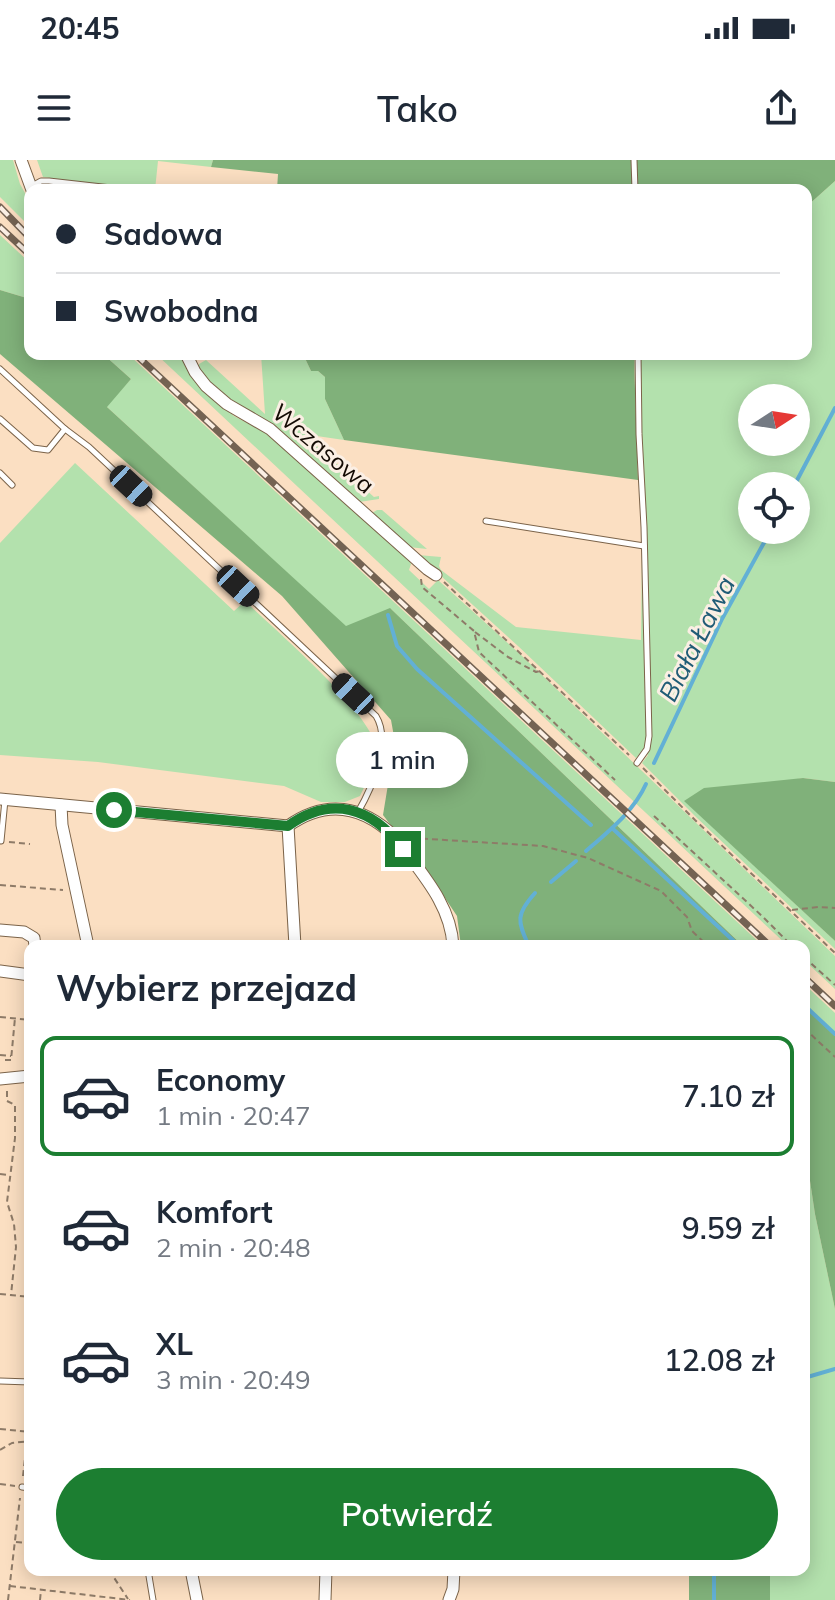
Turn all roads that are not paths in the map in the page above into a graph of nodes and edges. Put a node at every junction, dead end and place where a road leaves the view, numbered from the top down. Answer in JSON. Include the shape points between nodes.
{"nodes":[{"id":1,"x":21,"y":160,"type":"edge"},
{"id":2,"x":634,"y":160,"type":"edge"},
{"id":3,"x":30,"y":184,"type":"edge"},
{"id":4,"x":37,"y":184,"type":"edge"},
{"id":5,"x":76,"y":184,"type":"edge"},
{"id":6,"x":635,"y":184,"type":"edge"},
{"id":7,"x":189,"y":360,"type":"edge"},
{"id":8,"x":638,"y":360,"type":"edge"},
{"id":9,"x":0,"y":369,"type":"edge"},
{"id":10,"x":0,"y":419,"type":"edge"},
{"id":11,"x":65,"y":429,"type":"junction"},
{"id":12,"x":0,"y":473,"type":"edge"},
{"id":13,"x":12,"y":485,"type":"dead end"},
{"id":14,"x":486,"y":521,"type":"dead end"},
{"id":15,"x":644,"y":546,"type":"junction"},
{"id":16,"x":436,"y":575,"type":"dead end"},
{"id":17,"x":637,"y":763,"type":"dead end"},
{"id":18,"x":3,"y":799,"type":"edge"},
{"id":19,"x":61,"y":805,"type":"junction"},
{"id":20,"x":358,"y":812,"type":"junction"},
{"id":21,"x":288,"y":826,"type":"junction"},
{"id":22,"x":1,"y":841,"type":"edge"},
{"id":23,"x":0,"y":930,"type":"edge"},
{"id":24,"x":34,"y":940,"type":"edge"},
{"id":25,"x":87,"y":940,"type":"edge"},
{"id":26,"x":295,"y":940,"type":"edge"},
{"id":27,"x":452,"y":940,"type":"edge"},
{"id":28,"x":0,"y":971,"type":"edge"},
{"id":29,"x":24,"y":974,"type":"edge"},
{"id":30,"x":24,"y":1076,"type":"edge"},
{"id":31,"x":3,"y":1078,"type":"edge"},
{"id":32,"x":0,"y":1381,"type":"edge"},
{"id":33,"x":24,"y":1382,"type":"edge"},
{"id":34,"x":149,"y":1576,"type":"edge"},
{"id":35,"x":192,"y":1576,"type":"edge"},
{"id":36,"x":326,"y":1576,"type":"edge"},
{"id":37,"x":454,"y":1576,"type":"edge"},
{"id":38,"x":153,"y":1600,"type":"edge"},
{"id":39,"x":197,"y":1600,"type":"edge"},
{"id":40,"x":325,"y":1600,"type":"edge"},
{"id":41,"x":449,"y":1600,"type":"edge"}],
"edges":[{"from":1,"to":3,"type":"street"},
{"from":2,"to":6,"type":"lane"},
{"from":4,"to":5,"type":"lane"},
{"from":7,"to":16,"type":"street","name":"Wczasowa","via":[[214,394],[270,429]]},
{"from":8,"to":15,"type":"lane"},
{"from":9,"to":11,"type":"lane"},
{"from":10,"to":11,"type":"lane","via":[[42,450],[48,450]]},
{"from":11,"to":20,"type":"lane","via":[[376,716],[383,730],[380,755]]},
{"from":12,"to":13,"type":"lane"},
{"from":14,"to":15,"type":"lane"},
{"from":15,"to":17,"type":"lane","via":[[649,736]]},
{"from":18,"to":19,"type":"street"},
{"from":18,"to":22,"type":"lane"},
{"from":19,"to":21,"type":"street"},
{"from":19,"to":25,"type":"street"},
{"from":20,"to":21,"type":"street","via":[[321,810]]},
{"from":20,"to":27,"type":"street","via":[[395,837],[440,900]]},
{"from":21,"to":26,"type":"street"},
{"from":23,"to":24,"type":"street","via":[[29,934]]},
{"from":28,"to":29,"type":"street"},
{"from":30,"to":31,"type":"street"},
{"from":32,"to":33,"type":"lane"},
{"from":34,"to":38,"type":"lane"},
{"from":35,"to":39,"type":"street"},
{"from":36,"to":40,"type":"street"},
{"from":37,"to":41,"type":"street"}]}
